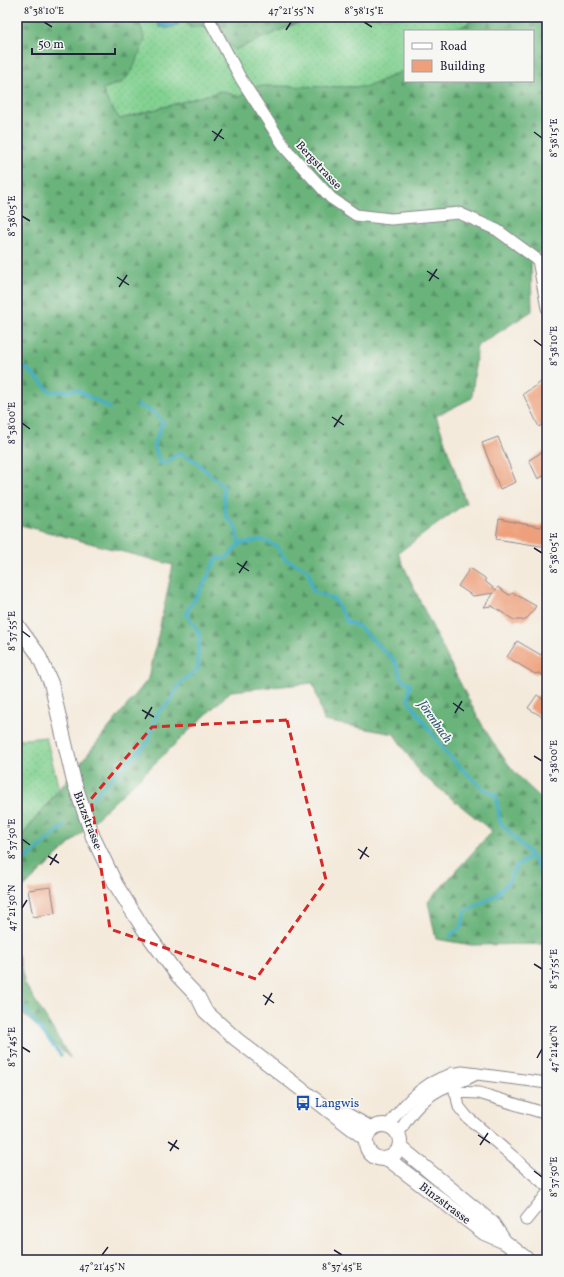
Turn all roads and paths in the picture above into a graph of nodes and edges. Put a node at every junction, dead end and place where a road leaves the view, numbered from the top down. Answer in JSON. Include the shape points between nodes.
{"nodes":[{"id":1,"x":208,"y":17,"type":"edge"},
{"id":2,"x":542,"y":265,"type":"edge"},
{"id":3,"x":547,"y":308,"type":"edge"},
{"id":4,"x":17,"y":625,"type":"edge"},
{"id":5,"x":454,"y":1083,"type":"junction"},
{"id":6,"x":547,"y":1083,"type":"edge"},
{"id":7,"x":547,"y":1114,"type":"edge"},
{"id":8,"x":369,"y":1134,"type":"junction"},
{"id":9,"x":395,"y":1136,"type":"junction"},
{"id":10,"x":388,"y":1159,"type":"junction"},
{"id":11,"x":547,"y":1186,"type":"edge"},
{"id":12,"x":547,"y":1194,"type":"edge"},
{"id":13,"x":526,"y":1220,"type":"dead end"},
{"id":14,"x":505,"y":1242,"type":"junction"},
{"id":15,"x":528,"y":1260,"type":"edge"}],
"edges":[{"from":1,"to":2,"type":"street","name":"Bergstrasse","via":[[241,79],[286,149],[331,198],[356,215],[391,219],[459,213],[497,230]]},
{"from":2,"to":3,"type":"street"},
{"from":4,"to":8,"type":"main road","name":"Binzstrasse","via":[[38,654],[51,683],[74,782],[105,863],[130,908],[158,950],[198,997],[210,1003],[243,1033]]},
{"from":5,"to":6,"type":"street","via":[[476,1074]]},
{"from":5,"to":7,"type":"street"},
{"from":5,"to":9,"type":"street","via":[[421,1102]]},
{"from":5,"to":11,"type":"street","via":[[459,1107],[466,1117]]},
{"from":8,"to":9,"type":"main road","via":[[377,1126]]},
{"from":8,"to":10,"type":"main road","via":[[368,1151],[371,1155],[382,1160]]},
{"from":9,"to":10,"type":"main road","via":[[393,1156]]},
{"from":9,"to":14,"type":"main road","name":"Binzstrasse","via":[[492,1223]]},
{"from":10,"to":14,"type":"main road","name":"Binzstrasse","via":[[484,1233]]},
{"from":12,"to":13,"type":"street"},
{"from":14,"to":15,"type":"main road","name":"Binzstrasse"}]}
